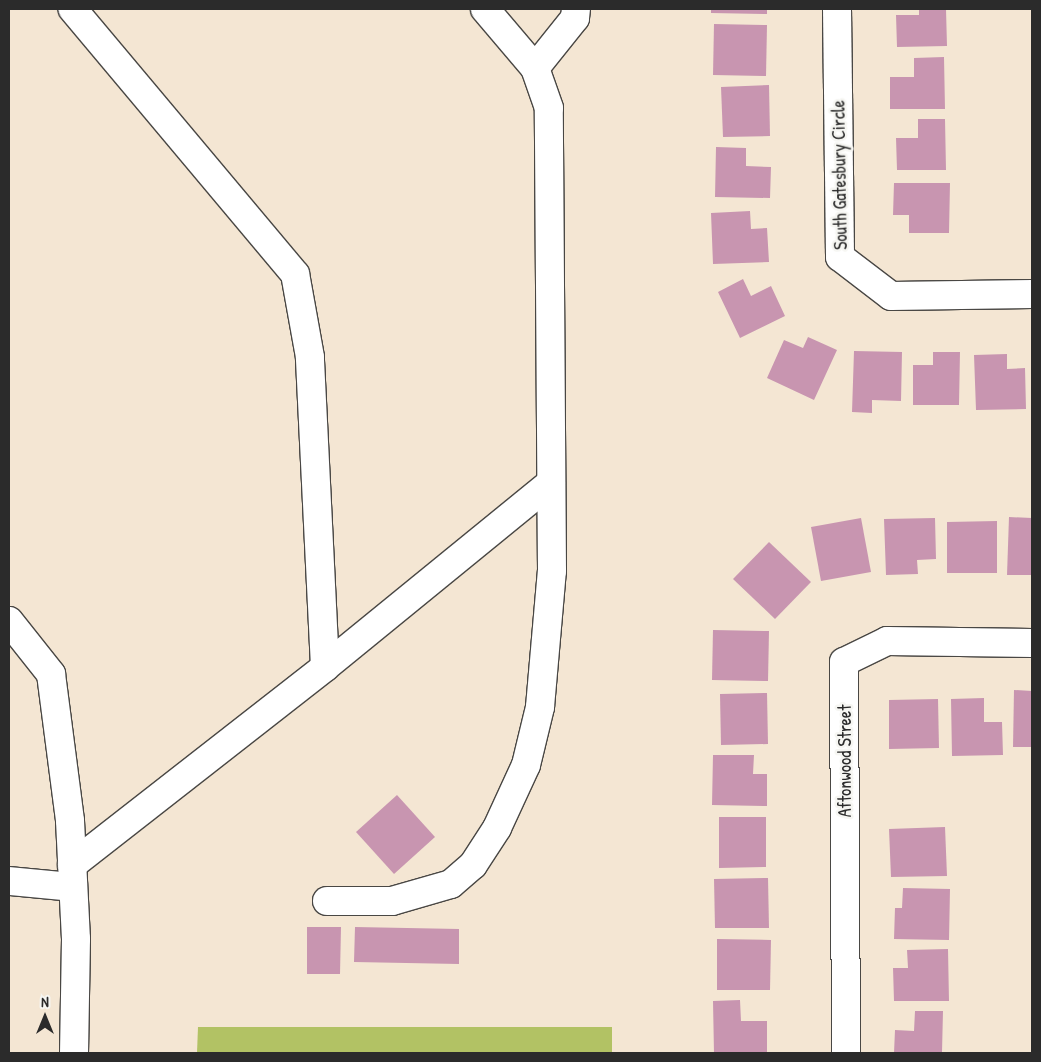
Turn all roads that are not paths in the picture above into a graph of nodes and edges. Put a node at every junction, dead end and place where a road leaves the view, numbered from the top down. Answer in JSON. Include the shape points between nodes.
{"nodes":[{"id":1,"x":73,"y":9,"type":"edge"},
{"id":2,"x":485,"y":9,"type":"edge"},
{"id":3,"x":576,"y":9,"type":"edge"},
{"id":4,"x":837,"y":9,"type":"edge"},
{"id":5,"x":535,"y":68,"type":"junction"},
{"id":6,"x":1032,"y":294,"type":"edge"},
{"id":7,"x":551,"y":483,"type":"junction"},
{"id":8,"x":9,"y":621,"type":"edge"},
{"id":9,"x":1032,"y":643,"type":"edge"},
{"id":10,"x":325,"y":668,"type":"junction"},
{"id":11,"x":73,"y":876,"type":"junction"},
{"id":12,"x":9,"y":881,"type":"edge"},
{"id":13,"x":327,"y":902,"type":"dead end"},
{"id":14,"x":74,"y":1053,"type":"edge"},
{"id":15,"x":846,"y":1053,"type":"edge"}],
"edges":[{"from":1,"to":10,"type":"street","via":[[295,274],[310,357]]},
{"from":2,"to":5,"type":"street"},
{"from":3,"to":5,"type":"street","via":[[575,18]]},
{"from":4,"to":6,"type":"street","name":"South Gatesbury Circle","via":[[840,257],[891,296]]},
{"from":5,"to":7,"type":"street","via":[[549,108]]},
{"from":7,"to":10,"type":"street"},
{"from":7,"to":13,"type":"street","via":[[552,571],[540,707],[526,765],[497,828],[473,864],[451,884],[392,902]]},
{"from":8,"to":11,"type":"street","via":[[51,674]]},
{"from":9,"to":15,"type":"street","name":"Aftonwood Street","via":[[887,640],[844,662]]},
{"from":10,"to":11,"type":"street"},
{"from":11,"to":12,"type":"street"},
{"from":11,"to":14,"type":"street"}]}
